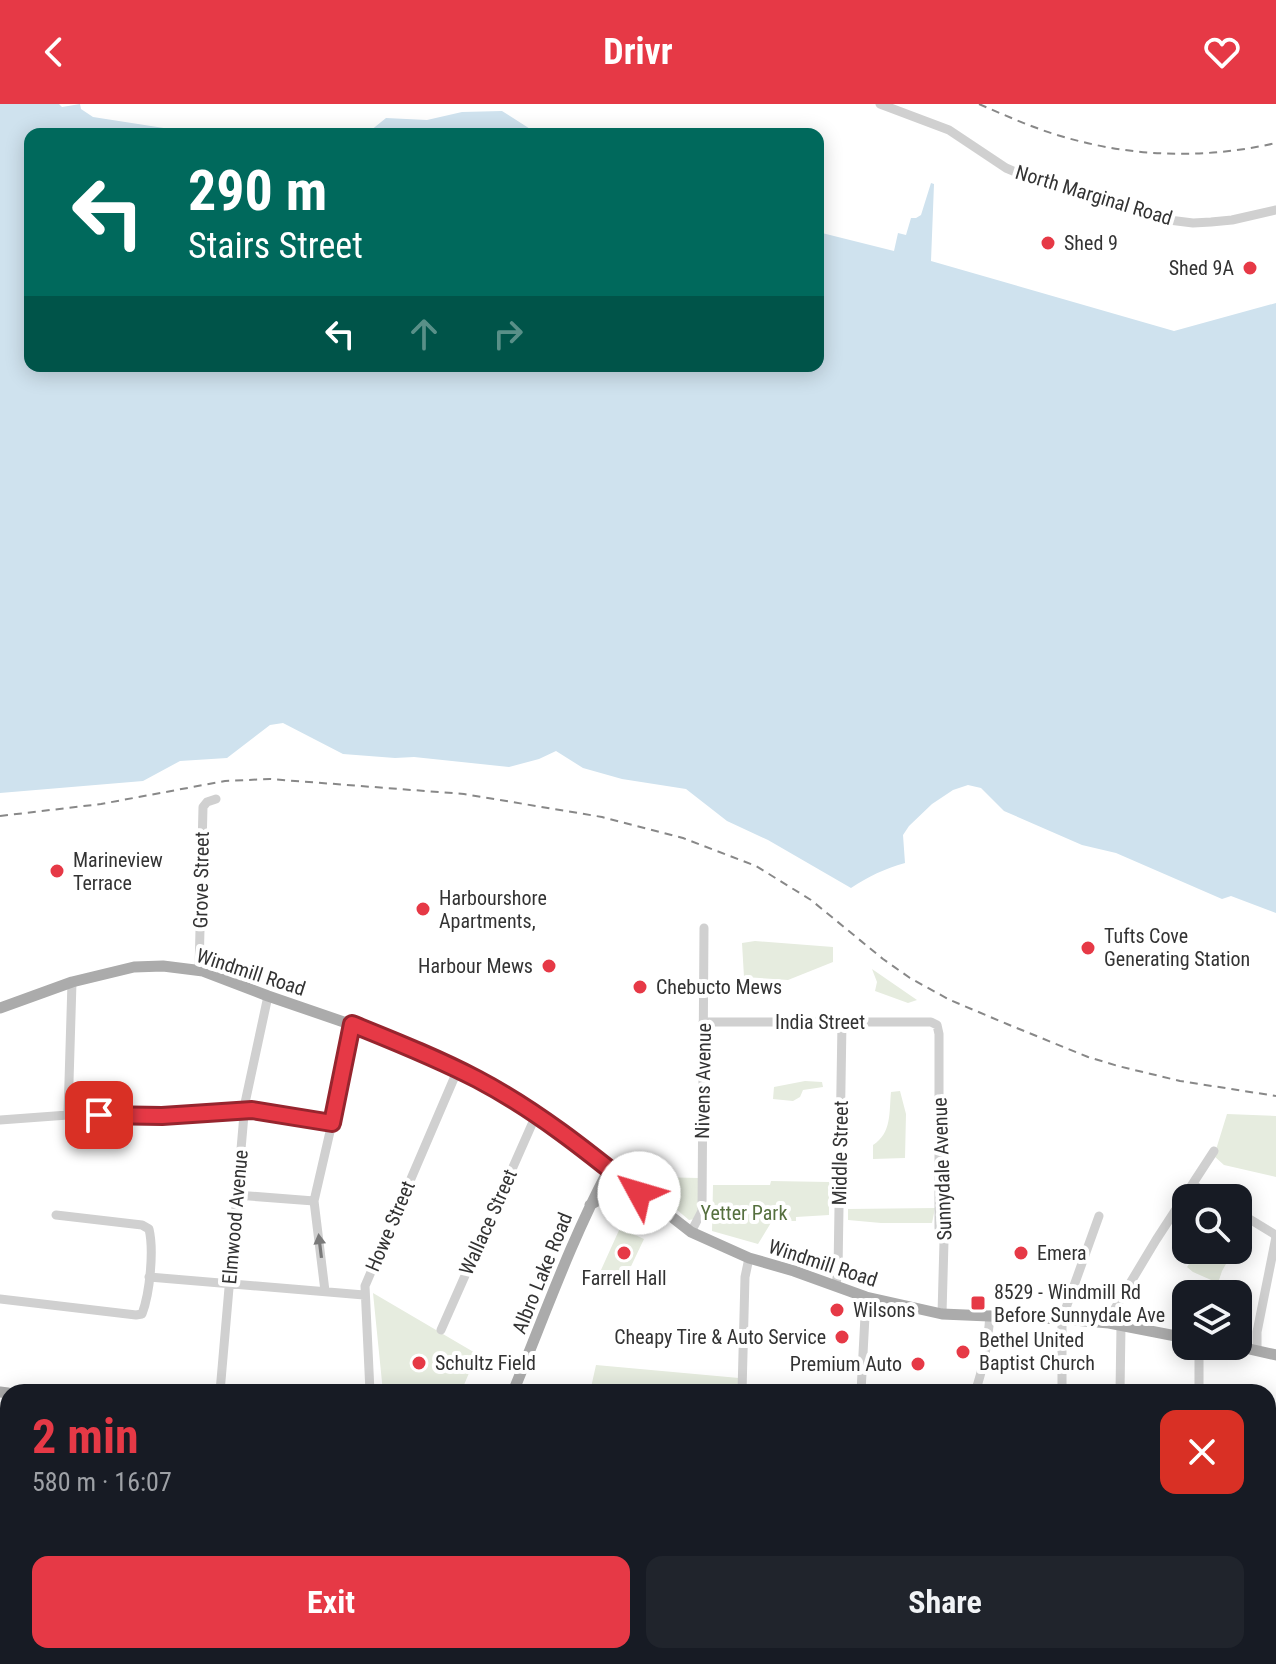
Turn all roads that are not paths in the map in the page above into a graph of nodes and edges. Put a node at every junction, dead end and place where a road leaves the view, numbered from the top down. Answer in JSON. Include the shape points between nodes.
{"nodes":[{"id":1,"x":880,"y":104,"type":"edge"},
{"id":2,"x":1276,"y":210,"type":"edge"},
{"id":3,"x":216,"y":799,"type":"dead end"},
{"id":4,"x":704,"y":928,"type":"dead end"},
{"id":5,"x":199,"y":970,"type":"junction"},
{"id":6,"x":72,"y":982,"type":"junction"},
{"id":7,"x":268,"y":996,"type":"junction"},
{"id":8,"x":0,"y":1008,"type":"edge"},
{"id":9,"x":703,"y":1022,"type":"junction"},
{"id":10,"x":842,"y":1022,"type":"junction"},
{"id":11,"x":352,"y":1024,"type":"junction"},
{"id":12,"x":937,"y":1025,"type":"joint"},
{"id":13,"x":458,"y":1069,"type":"junction"},
{"id":14,"x":244,"y":1110,"type":"junction"},
{"id":15,"x":68,"y":1115,"type":"junction"},
{"id":16,"x":536,"y":1115,"type":"junction"},
{"id":17,"x":0,"y":1120,"type":"edge"},
{"id":18,"x":332,"y":1123,"type":"junction"},
{"id":19,"x":1214,"y":1151,"type":"dead end"},
{"id":20,"x":609,"y":1169,"type":"junction"},
{"id":21,"x":1194,"y":1184,"type":"edge"},
{"id":22,"x":639,"y":1193,"type":"junction"},
{"id":23,"x":236,"y":1195,"type":"junction"},
{"id":24,"x":314,"y":1201,"type":"junction"},
{"id":25,"x":590,"y":1205,"type":"junction"},
{"id":26,"x":56,"y":1215,"type":"dead end"},
{"id":27,"x":1099,"y":1216,"type":"dead end"},
{"id":28,"x":1172,"y":1218,"type":"edge"},
{"id":29,"x":1252,"y":1221,"type":"edge"},
{"id":30,"x":691,"y":1232,"type":"junction"},
{"id":31,"x":749,"y":1258,"type":"junction"},
{"id":32,"x":149,"y":1277,"type":"junction"},
{"id":33,"x":229,"y":1284,"type":"junction"},
{"id":34,"x":836,"y":1285,"type":"junction"},
{"id":35,"x":325,"y":1291,"type":"junction"},
{"id":36,"x":364,"y":1295,"type":"junction"},
{"id":37,"x":866,"y":1297,"type":"junction"},
{"id":38,"x":0,"y":1299,"type":"edge"},
{"id":39,"x":942,"y":1314,"type":"junction"},
{"id":40,"x":990,"y":1315,"type":"junction"},
{"id":41,"x":1062,"y":1319,"type":"junction"},
{"id":42,"x":1115,"y":1324,"type":"junction"},
{"id":43,"x":441,"y":1330,"type":"dead end"},
{"id":44,"x":1172,"y":1335,"type":"edge"},
{"id":45,"x":1252,"y":1350,"type":"edge"},
{"id":46,"x":1257,"y":1351,"type":"junction"},
{"id":47,"x":1276,"y":1355,"type":"edge"},
{"id":48,"x":1199,"y":1360,"type":"edge"},
{"id":49,"x":221,"y":1384,"type":"edge"},
{"id":50,"x":370,"y":1384,"type":"edge"},
{"id":51,"x":516,"y":1384,"type":"edge"},
{"id":52,"x":742,"y":1384,"type":"edge"},
{"id":53,"x":861,"y":1384,"type":"edge"},
{"id":54,"x":978,"y":1384,"type":"edge"},
{"id":55,"x":1062,"y":1384,"type":"edge"},
{"id":56,"x":1119,"y":1384,"type":"edge"},
{"id":57,"x":1199,"y":1384,"type":"edge"}],
"edges":[{"from":1,"to":2,"type":"street","name":"North Marginal Road","via":[[949,130],[1029,178],[1157,217],[1211,222]]},
{"from":3,"to":5,"type":"street","name":"Grove Street","via":[[203,807]]},
{"from":4,"to":9,"type":"street","name":"Nivens Avenue"},
{"from":5,"to":6,"type":"main road","name":"Windmill Road","via":[[134,967]]},
{"from":5,"to":7,"type":"main road","name":"Windmill Road"},
{"from":6,"to":8,"type":"main road","name":"Windmill Road"},
{"from":6,"to":15,"type":"street"},
{"from":7,"to":11,"type":"main road","name":"Windmill Road"},
{"from":7,"to":14,"type":"street","name":"Elmwood Avenue"},
{"from":9,"to":10,"type":"street","name":"India Street"},
{"from":9,"to":30,"type":"street","name":"Nivens Avenue","via":[[702,1211]]},
{"from":10,"to":12,"type":"street","name":"India Street"},
{"from":10,"to":34,"type":"street","name":"Middle Street"},
{"from":11,"to":13,"type":"main road","name":"Windmill Road"},
{"from":11,"to":18,"type":"street"},
{"from":12,"to":39,"type":"street","name":"Sunnydale Avenue"},
{"from":13,"to":16,"type":"main road","name":"Windmill Road"},
{"from":13,"to":36,"type":"street","name":"Howe Street"},
{"from":14,"to":15,"type":"street"},
{"from":14,"to":18,"type":"street"},
{"from":14,"to":23,"type":"street","name":"Elmwood Avenue"},
{"from":15,"to":17,"type":"street"},
{"from":16,"to":20,"type":"main road","name":"Windmill Road"},
{"from":16,"to":43,"type":"street","name":"Wallace Street"},
{"from":18,"to":24,"type":"street"},
{"from":19,"to":21,"type":"street"},
{"from":20,"to":22,"type":"main road","name":"Windmill Road"},
{"from":20,"to":25,"type":"main road","name":"Albro Lake Road"},
{"from":22,"to":25,"type":"main road","via":[[622,1192]]},
{"from":22,"to":30,"type":"main road","name":"Windmill Road"},
{"from":23,"to":24,"type":"street"},
{"from":23,"to":33,"type":"street","name":"Elmwood Avenue"},
{"from":35,"to":24,"type":"street","one_way":true},
{"from":25,"to":51,"type":"main road","name":"Albro Lake Road"},
{"from":26,"to":32,"type":"street","via":[[149,1229]]},
{"from":27,"to":41,"type":"street"},
{"from":28,"to":42,"type":"street","via":[[1114,1310]]},
{"from":29,"to":46,"type":"street","via":[[1276,1237]]},
{"from":30,"to":31,"type":"main road","name":"Windmill Road"},
{"from":31,"to":34,"type":"main road","name":"Windmill Road"},
{"from":31,"to":52,"type":"street"},
{"from":32,"to":33,"type":"street"},
{"from":32,"to":38,"type":"street","via":[[142,1314],[136,1315]]},
{"from":33,"to":35,"type":"street"},
{"from":33,"to":49,"type":"street","name":"Elmwood Avenue"},
{"from":34,"to":37,"type":"main road","name":"Windmill Road"},
{"from":35,"to":36,"type":"street"},
{"from":36,"to":50,"type":"street","name":"Howe Street"},
{"from":37,"to":39,"type":"main road","name":"Windmill Road"},
{"from":37,"to":53,"type":"street"},
{"from":39,"to":40,"type":"main road","name":"Windmill Road"},
{"from":40,"to":41,"type":"main road","name":"Windmill Road"},
{"from":40,"to":54,"type":"street"},
{"from":41,"to":42,"type":"main road","name":"Windmill Road"},
{"from":41,"to":55,"type":"street"},
{"from":42,"to":44,"type":"main road","name":"Windmill Road"},
{"from":42,"to":56,"type":"street"},
{"from":45,"to":46,"type":"main road"},
{"from":46,"to":47,"type":"main road"},
{"from":48,"to":57,"type":"street"}]}
